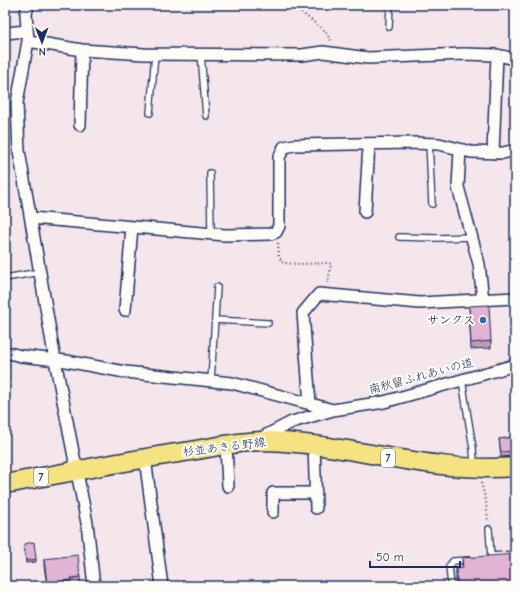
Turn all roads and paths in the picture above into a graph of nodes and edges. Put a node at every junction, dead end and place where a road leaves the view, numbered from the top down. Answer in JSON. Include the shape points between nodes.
{"nodes":[{"id":1,"x":28,"y":5,"type":"edge"},
{"id":2,"x":292,"y":5,"type":"edge"},
{"id":3,"x":390,"y":5,"type":"edge"},
{"id":4,"x":389,"y":27,"type":"dead end"},
{"id":5,"x":5,"y":33,"type":"edge"},
{"id":6,"x":27,"y":36,"type":"junction"},
{"id":7,"x":82,"y":50,"type":"junction"},
{"id":8,"x":338,"y":53,"type":"junction"},
{"id":9,"x":155,"y":54,"type":"junction"},
{"id":10,"x":202,"y":54,"type":"junction"},
{"id":11,"x":497,"y":55,"type":"junction"},
{"id":12,"x":515,"y":59,"type":"edge"},
{"id":13,"x":150,"y":114,"type":"dead end"},
{"id":14,"x":206,"y":116,"type":"dead end"},
{"id":15,"x":80,"y":124,"type":"dead end"},
{"id":16,"x":368,"y":144,"type":"junction"},
{"id":17,"x":429,"y":144,"type":"junction"},
{"id":18,"x":460,"y":150,"type":"junction"},
{"id":19,"x":515,"y":150,"type":"edge"},
{"id":20,"x":493,"y":153,"type":"junction"},
{"id":21,"x":210,"y":173,"type":"dead end"},
{"id":22,"x":432,"y":204,"type":"dead end"},
{"id":23,"x":366,"y":212,"type":"dead end"},
{"id":24,"x":31,"y":218,"type":"junction"},
{"id":25,"x":132,"y":227,"type":"junction"},
{"id":26,"x":276,"y":232,"type":"junction"},
{"id":27,"x":211,"y":233,"type":"junction"},
{"id":28,"x":399,"y":237,"type":"dead end"},
{"id":29,"x":472,"y":237,"type":"junction"},
{"id":30,"x":40,"y":272,"type":"junction"},
{"id":31,"x":5,"y":278,"type":"edge"},
{"id":32,"x":217,"y":287,"type":"dead end"},
{"id":33,"x":330,"y":295,"type":"junction"},
{"id":34,"x":515,"y":298,"type":"edge"},
{"id":35,"x":483,"y":300,"type":"junction"},
{"id":36,"x":125,"y":310,"type":"dead end"},
{"id":37,"x":215,"y":320,"type":"junction"},
{"id":38,"x":268,"y":323,"type":"dead end"},
{"id":39,"x":5,"y":352,"type":"edge"},
{"id":40,"x":55,"y":360,"type":"junction"},
{"id":41,"x":515,"y":365,"type":"edge"},
{"id":42,"x":211,"y":380,"type":"junction"},
{"id":43,"x":462,"y":380,"type":"junction"},
{"id":44,"x":310,"y":404,"type":"junction"},
{"id":45,"x":333,"y":410,"type":"junction"},
{"id":46,"x":254,"y":441,"type":"junction"},
{"id":47,"x":314,"y":444,"type":"junction"},
{"id":48,"x":226,"y":445,"type":"junction"},
{"id":49,"x":145,"y":458,"type":"junction"},
{"id":50,"x":515,"y":467,"type":"edge"},
{"id":51,"x":476,"y":469,"type":"junction"},
{"id":52,"x":77,"y":470,"type":"junction"},
{"id":53,"x":5,"y":484,"type":"edge"},
{"id":54,"x":228,"y":486,"type":"dead end"},
{"id":55,"x":316,"y":493,"type":"junction"},
{"id":56,"x":316,"y":508,"type":"dead end"},
{"id":57,"x":273,"y":512,"type":"dead end"},
{"id":58,"x":489,"y":529,"type":"joint"},
{"id":59,"x":515,"y":554,"type":"edge"},
{"id":60,"x":473,"y":559,"type":"edge"},
{"id":61,"x":94,"y":586,"type":"edge"},
{"id":62,"x":162,"y":586,"type":"edge"},
{"id":63,"x":450,"y":586,"type":"edge"}],
"edges":[{"from":1,"to":6,"type":"street"},
{"from":2,"to":8,"type":"path","via":[[325,31]]},
{"from":3,"to":4,"type":"lane"},
{"from":5,"to":6,"type":"street"},
{"from":6,"to":7,"type":"street"},
{"from":6,"to":24,"type":"street","via":[[17,103],[19,151]]},
{"from":7,"to":9,"type":"street"},
{"from":7,"to":15,"type":"street"},
{"from":8,"to":10,"type":"street"},
{"from":8,"to":11,"type":"street","via":[[368,58]]},
{"from":9,"to":10,"type":"street"},
{"from":9,"to":13,"type":"lane"},
{"from":10,"to":14,"type":"lane"},
{"from":11,"to":12,"type":"street"},
{"from":11,"to":20,"type":"street"},
{"from":16,"to":17,"type":"street"},
{"from":16,"to":23,"type":"street"},
{"from":16,"to":26,"type":"street","via":[[284,147],[279,158],[279,226]]},
{"from":17,"to":18,"type":"street"},
{"from":17,"to":22,"type":"lane"},
{"from":18,"to":20,"type":"street"},
{"from":18,"to":29,"type":"street","via":[[458,187]]},
{"from":19,"to":20,"type":"street"},
{"from":21,"to":27,"type":"lane"},
{"from":24,"to":25,"type":"street"},
{"from":24,"to":30,"type":"street"},
{"from":25,"to":27,"type":"street"},
{"from":25,"to":36,"type":"street"},
{"from":26,"to":27,"type":"street","via":[[225,235]]},
{"from":26,"to":33,"type":"path","via":[[279,257],[283,263],[331,264],[328,281]]},
{"from":28,"to":29,"type":"lane"},
{"from":29,"to":35,"type":"street","via":[[479,264]]},
{"from":30,"to":31,"type":"lane"},
{"from":30,"to":40,"type":"street"},
{"from":32,"to":37,"type":"lane"},
{"from":33,"to":35,"type":"street","via":[[420,303]]},
{"from":33,"to":44,"type":"street","via":[[318,294],[303,313]]},
{"from":34,"to":35,"type":"street"},
{"from":37,"to":38,"type":"lane"},
{"from":37,"to":42,"type":"lane"},
{"from":39,"to":40,"type":"street"},
{"from":40,"to":42,"type":"street","via":[[125,372]]},
{"from":40,"to":52,"type":"street"},
{"from":41,"to":43,"type":"street","name":"南秋留ふれあいの道"},
{"from":42,"to":44,"type":"street","via":[[232,382]]},
{"from":43,"to":45,"type":"street","name":"南秋留ふれあいの道","via":[[384,402]]},
{"from":43,"to":51,"type":"lane"},
{"from":44,"to":45,"type":"street"},
{"from":45,"to":46,"type":"street","name":"南秋留ふれあいの道","via":[[292,422]]},
{"from":46,"to":47,"type":"main road","name":"杉並あきる野線","number":"7"},
{"from":46,"to":48,"type":"main road","name":"杉並あきる野線","number":"7"},
{"from":47,"to":51,"type":"main road","name":"杉並あきる野線","number":"7","via":[[407,461]]},
{"from":47,"to":55,"type":"street"},
{"from":48,"to":49,"type":"main road","name":"杉並あきる野線","number":"7"},
{"from":48,"to":54,"type":"street"},
{"from":49,"to":52,"type":"main road","name":"杉並あきる野線","number":"7"},
{"from":49,"to":62,"type":"street"},
{"from":50,"to":51,"type":"main road","name":"杉並あきる野線","number":"7"},
{"from":51,"to":58,"type":"path","via":[[486,501]]},
{"from":52,"to":53,"type":"main road","name":"杉並あきる野線","number":"7"},
{"from":52,"to":61,"type":"street","via":[[87,523]]},
{"from":55,"to":56,"type":"street"},
{"from":55,"to":57,"type":"street","via":[[273,493]]},
{"from":58,"to":59,"type":"lane","via":[[489,558]]},
{"from":60,"to":63,"type":"lane","via":[[453,560],[450,566]]}]}
